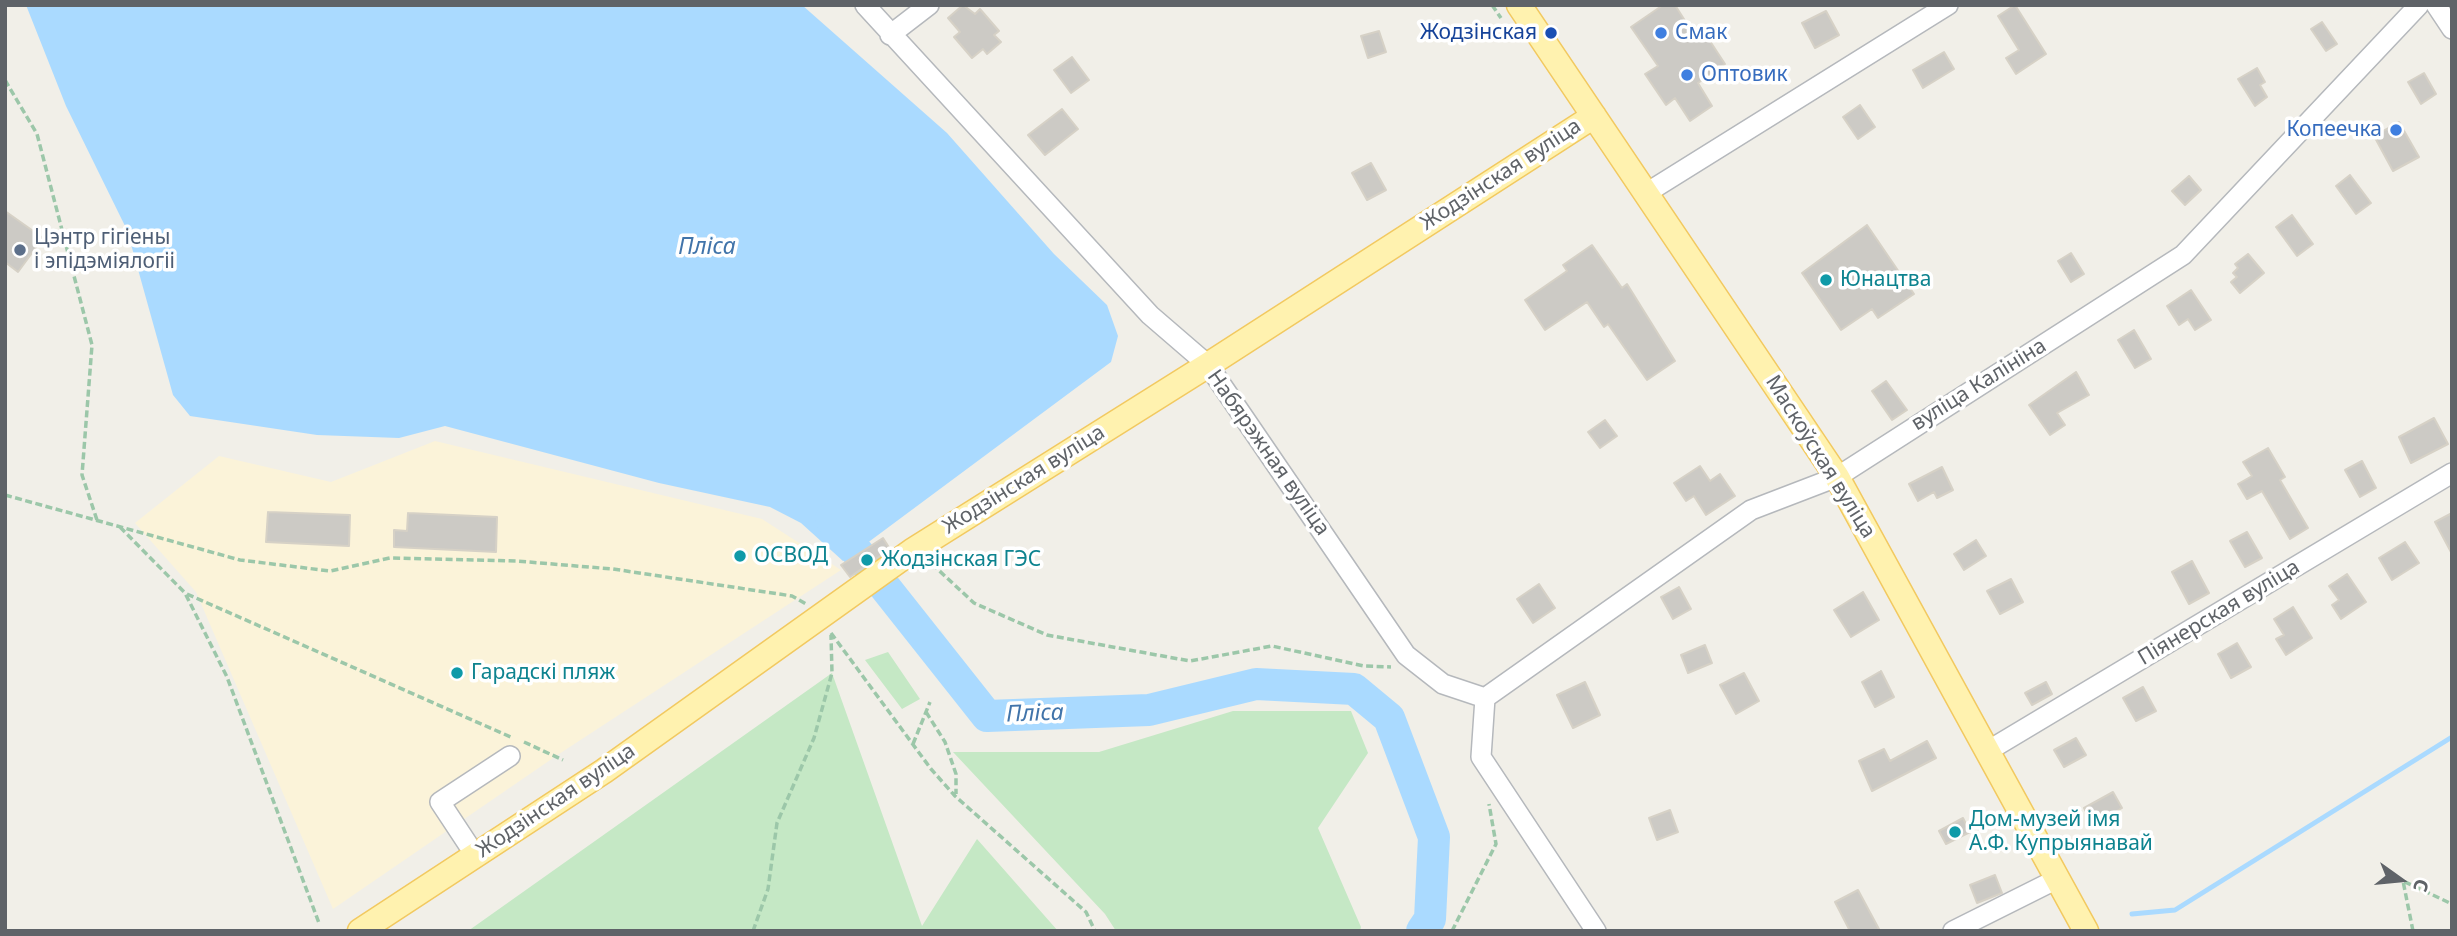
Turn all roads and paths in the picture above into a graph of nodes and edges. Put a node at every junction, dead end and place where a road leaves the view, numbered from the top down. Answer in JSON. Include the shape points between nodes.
{"nodes":[{"id":1,"x":865,"y":5,"type":"edge"},
{"id":2,"x":929,"y":5,"type":"edge"},
{"id":3,"x":1519,"y":5,"type":"edge"},
{"id":4,"x":1948,"y":5,"type":"edge"},
{"id":5,"x":2420,"y":5,"type":"edge"},
{"id":6,"x":2436,"y":5,"type":"edge"},
{"id":7,"x":2452,"y":29,"type":"edge"},
{"id":8,"x":890,"y":35,"type":"junction"},
{"id":9,"x":5,"y":80,"type":"edge"},
{"id":10,"x":1594,"y":116,"type":"junction"},
{"id":11,"x":1648,"y":192,"type":"junction"},
{"id":12,"x":1208,"y":365,"type":"junction"},
{"id":13,"x":2452,"y":473,"type":"edge"},
{"id":14,"x":1837,"y":477,"type":"junction"},
{"id":15,"x":5,"y":495,"type":"edge"},
{"id":16,"x":97,"y":520,"type":"junction"},
{"id":17,"x":119,"y":527,"type":"junction"},
{"id":18,"x":922,"y":557,"type":"junction"},
{"id":19,"x":185,"y":593,"type":"junction"},
{"id":20,"x":826,"y":624,"type":"junction"},
{"id":21,"x":1423,"y":669,"type":"junction"},
{"id":22,"x":1485,"y":698,"type":"junction"},
{"id":23,"x":930,"y":702,"type":"dead end"},
{"id":24,"x":926,"y":712,"type":"junction"},
{"id":25,"x":913,"y":744,"type":"junction"},
{"id":26,"x":1986,"y":752,"type":"junction"},
{"id":27,"x":510,"y":757,"type":"dead end"},
{"id":28,"x":563,"y":760,"type":"dead end"},
{"id":29,"x":1487,"y":794,"type":"dead end"},
{"id":30,"x":956,"y":796,"type":"junction"},
{"id":31,"x":475,"y":855,"type":"junction"},
{"id":32,"x":2057,"y":879,"type":"junction"},
{"id":33,"x":2452,"y":904,"type":"edge"},
{"id":34,"x":319,"y":923,"type":"dead end"},
{"id":35,"x":360,"y":931,"type":"edge"},
{"id":36,"x":753,"y":931,"type":"edge"},
{"id":37,"x":1095,"y":931,"type":"edge"},
{"id":38,"x":1452,"y":931,"type":"edge"},
{"id":39,"x":1596,"y":931,"type":"edge"},
{"id":40,"x":1953,"y":931,"type":"edge"},
{"id":41,"x":2086,"y":931,"type":"edge"},
{"id":42,"x":2413,"y":931,"type":"edge"}],
"edges":[{"from":1,"to":8,"type":"street","name":"Набярэжная вуліца"},
{"from":2,"to":8,"type":"street"},
{"from":3,"to":10,"type":"main road","name":"Маскоўская вуліца"},
{"from":4,"to":11,"type":"street"},
{"from":5,"to":14,"type":"street","name":"вуліца Калініна","via":[[2183,255]]},
{"from":6,"to":7,"type":"street"},
{"from":8,"to":12,"type":"street","name":"Набярэжная вуліца","via":[[1150,316]]},
{"from":9,"to":16,"type":"path","via":[[37,134],[92,345],[82,475]]},
{"from":10,"to":11,"type":"main road","name":"Маскоўская вуліца"},
{"from":10,"to":12,"type":"main road","name":"Жодзінская вуліца"},
{"from":11,"to":14,"type":"main road","name":"Маскоўская вуліца"},
{"from":12,"to":18,"type":"main road","name":"Жодзінская вуліца"},
{"from":12,"to":21,"type":"street","name":"Набярэжная вуліца","via":[[1406,655]]},
{"from":13,"to":26,"type":"street","name":"Піянерская вуліца"},
{"from":14,"to":22,"type":"street","name":"вуліца Калініна","via":[[1751,510]]},
{"from":14,"to":26,"type":"main road","name":"Маскоўская вуліца"},
{"from":15,"to":16,"type":"path"},
{"from":16,"to":17,"type":"path"},
{"from":17,"to":19,"type":"path"},
{"from":17,"to":20,"type":"path","via":[[240,560],[331,571],[390,558],[613,569],[792,596]]},
{"from":18,"to":20,"type":"main road","name":"Жодзінская вуліца","via":[[861,586]]},
{"from":18,"to":21,"type":"path","via":[[974,603],[1046,635],[1190,661],[1272,646],[1364,666]]},
{"from":19,"to":28,"type":"path"},
{"from":19,"to":34,"type":"path","via":[[227,677]]},
{"from":20,"to":25,"type":"path"},
{"from":20,"to":31,"type":"main road","name":"Жодзінская вуліца"},
{"from":20,"to":36,"type":"path","via":[[832,673],[814,738],[777,823],[768,890]]},
{"from":21,"to":22,"type":"street","name":"Набярэжная вуліца","via":[[1443,684]]},
{"from":22,"to":39,"type":"street","via":[[1481,757]]},
{"from":23,"to":24,"type":"path"},
{"from":24,"to":25,"type":"path"},
{"from":24,"to":30,"type":"path","via":[[945,742],[957,774]]},
{"from":25,"to":30,"type":"path"},
{"from":26,"to":32,"type":"main road","name":"Маскоўская вуліца"},
{"from":27,"to":31,"type":"street","via":[[440,802]]},
{"from":29,"to":38,"type":"path","via":[[1496,844]]},
{"from":30,"to":37,"type":"path","via":[[1086,912]]},
{"from":31,"to":35,"type":"main road","name":"Жодзінская вуліца"},
{"from":32,"to":40,"type":"street"},
{"from":32,"to":41,"type":"main road","name":"Маскоўская вуліца"},
{"from":33,"to":42,"type":"path","via":[[2403,881]]}]}
